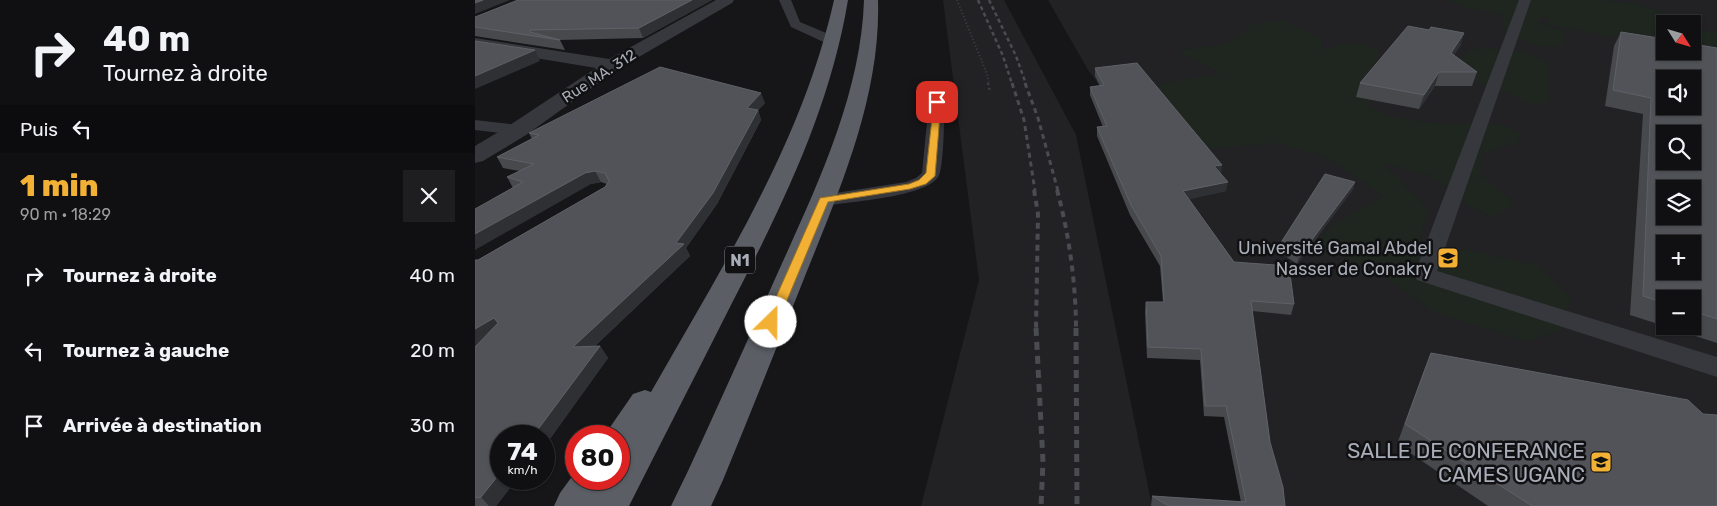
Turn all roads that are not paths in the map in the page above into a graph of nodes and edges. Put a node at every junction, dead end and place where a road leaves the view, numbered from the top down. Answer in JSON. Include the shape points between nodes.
{"nodes":[{"id":1,"x":727,"y":0,"type":"edge"},
{"id":2,"x":785,"y":0,"type":"edge"},
{"id":3,"x":841,"y":0,"type":"edge"},
{"id":4,"x":871,"y":0,"type":"edge"},
{"id":5,"x":1525,"y":0,"type":"edge"},
{"id":6,"x":833,"y":41,"type":"junction"},
{"id":7,"x":475,"y":43,"type":"edge"},
{"id":8,"x":612,"y":65,"type":"junction"},
{"id":9,"x":937,"y":102,"type":"dead end"},
{"id":10,"x":475,"y":125,"type":"edge"},
{"id":11,"x":518,"y":130,"type":"junction"},
{"id":12,"x":475,"y":156,"type":"edge"},
{"id":13,"x":823,"y":200,"type":"junction"},
{"id":14,"x":768,"y":208,"type":"junction"},
{"id":15,"x":1717,"y":367,"type":"edge"},
{"id":16,"x":630,"y":426,"type":"edge"},
{"id":17,"x":585,"y":490,"type":"edge"},
{"id":18,"x":574,"y":506,"type":"edge"},
{"id":19,"x":608,"y":506,"type":"edge"},
{"id":20,"x":691,"y":506,"type":"edge"}],
"edges":[{"from":1,"to":8,"type":"street","name":"Rue MA. 312"},
{"from":2,"to":6,"type":"lane","via":[[795,24]]},
{"from":3,"to":6,"type":"highway","number":"N1"},
{"from":4,"to":13,"type":"highway","via":[[871,19],[856,110]]},
{"from":5,"to":15,"type":"lane","via":[[1425,275]]},
{"from":6,"to":14,"type":"highway","number":"N1","via":[[804,127]]},
{"from":7,"to":8,"type":"street"},
{"from":8,"to":11,"type":"street","name":"Rue MA. 312"},
{"from":9,"to":13,"type":"lane","via":[[931,174],[923,182]]},
{"from":10,"to":11,"type":"lane"},
{"from":11,"to":12,"type":"street","name":"Rue MA. 312"},
{"from":13,"to":20,"type":"highway"},
{"from":14,"to":16,"type":"highway","via":[[723,287]]},
{"from":14,"to":19,"type":"highway","number":"N1"},
{"from":17,"to":18,"type":"highway"}]}
